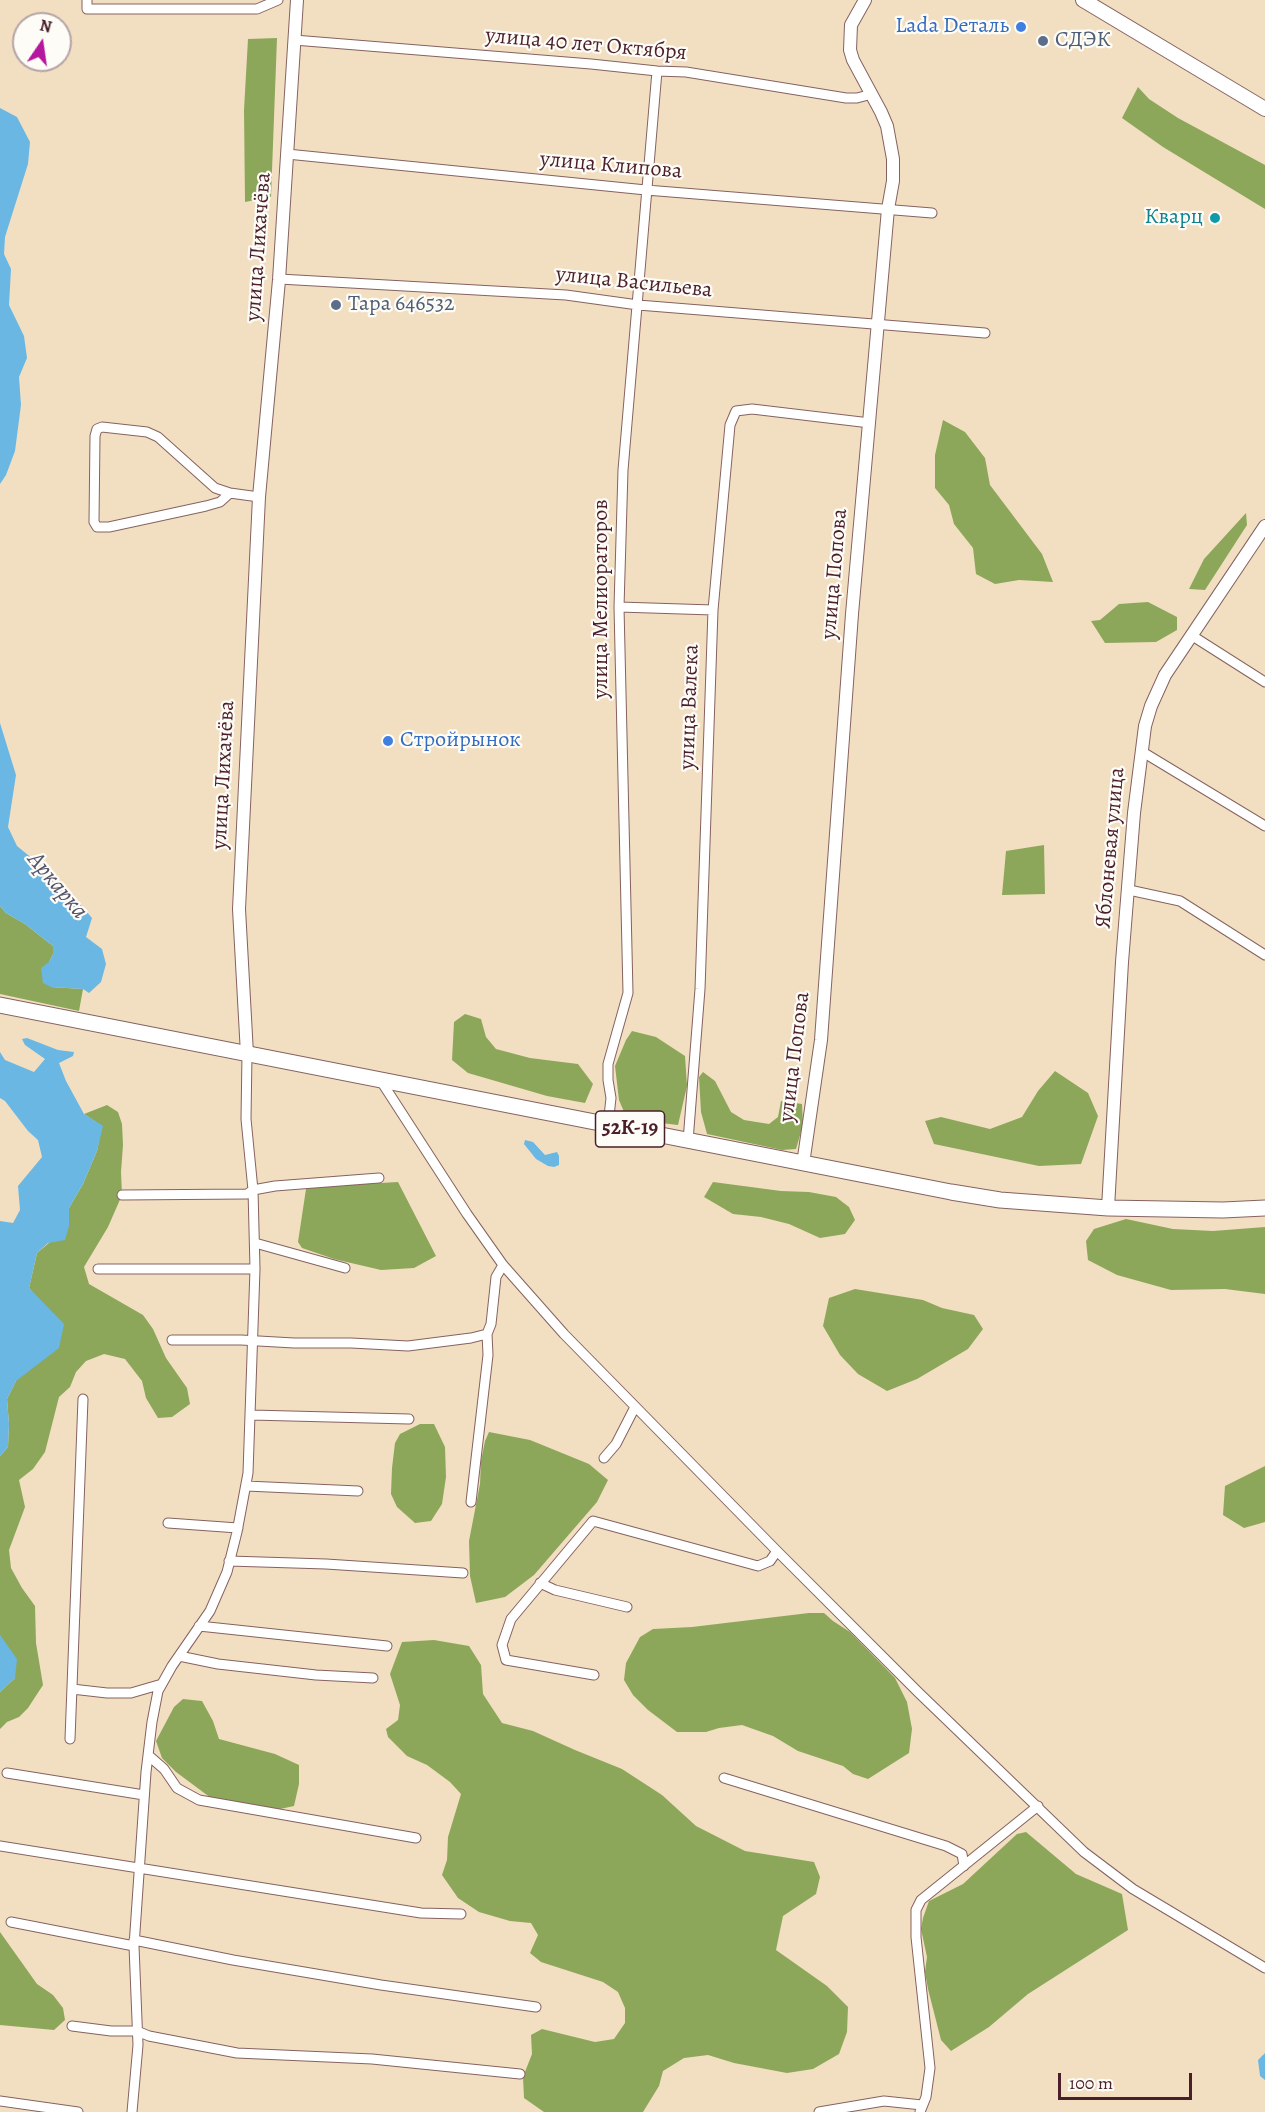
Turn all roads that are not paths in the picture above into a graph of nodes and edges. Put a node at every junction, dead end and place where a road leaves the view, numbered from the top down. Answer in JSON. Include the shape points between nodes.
{"nodes":[{"id":1,"x":87,"y":0,"type":"edge"},
{"id":2,"x":279,"y":0,"type":"edge"},
{"id":3,"x":297,"y":0,"type":"edge"},
{"id":4,"x":865,"y":0,"type":"edge"},
{"id":5,"x":1083,"y":0,"type":"edge"},
{"id":6,"x":294,"y":40,"type":"junction"},
{"id":7,"x":657,"y":72,"type":"junction"},
{"id":8,"x":872,"y":94,"type":"junction"},
{"id":9,"x":1265,"y":109,"type":"edge"},
{"id":10,"x":287,"y":154,"type":"junction"},
{"id":11,"x":646,"y":190,"type":"junction"},
{"id":12,"x":888,"y":210,"type":"junction"},
{"id":13,"x":932,"y":213,"type":"dead end"},
{"id":14,"x":279,"y":279,"type":"junction"},
{"id":15,"x":638,"y":305,"type":"junction"},
{"id":16,"x":878,"y":324,"type":"junction"},
{"id":17,"x":985,"y":333,"type":"dead end"},
{"id":18,"x":870,"y":423,"type":"junction"},
{"id":19,"x":230,"y":493,"type":"junction"},
{"id":20,"x":259,"y":497,"type":"junction"},
{"id":21,"x":1265,"y":526,"type":"edge"},
{"id":22,"x":619,"y":607,"type":"junction"},
{"id":23,"x":713,"y":610,"type":"junction"},
{"id":24,"x":1191,"y":635,"type":"junction"},
{"id":25,"x":1265,"y":682,"type":"edge"},
{"id":26,"x":1142,"y":751,"type":"junction"},
{"id":27,"x":1265,"y":826,"type":"edge"},
{"id":28,"x":1129,"y":890,"type":"junction"},
{"id":29,"x":1265,"y":955,"type":"edge"},
{"id":30,"x":0,"y":1005,"type":"edge"},
{"id":31,"x":247,"y":1054,"type":"junction"},
{"id":32,"x":381,"y":1081,"type":"junction"},
{"id":33,"x":608,"y":1125,"type":"junction"},
{"id":34,"x":688,"y":1141,"type":"junction"},
{"id":35,"x":803,"y":1164,"type":"junction"},
{"id":36,"x":379,"y":1178,"type":"dead end"},
{"id":37,"x":253,"y":1190,"type":"junction"},
{"id":38,"x":122,"y":1195,"type":"dead end"},
{"id":39,"x":1108,"y":1208,"type":"junction"},
{"id":40,"x":1265,"y":1208,"type":"edge"},
{"id":41,"x":255,"y":1243,"type":"junction"},
{"id":42,"x":503,"y":1264,"type":"junction"},
{"id":43,"x":345,"y":1268,"type":"dead end"},
{"id":44,"x":98,"y":1269,"type":"dead end"},
{"id":45,"x":255,"y":1269,"type":"junction"},
{"id":46,"x":487,"y":1334,"type":"junction"},
{"id":47,"x":172,"y":1340,"type":"dead end"},
{"id":48,"x":254,"y":1341,"type":"junction"},
{"id":49,"x":82,"y":1399,"type":"dead end"},
{"id":50,"x":635,"y":1407,"type":"junction"},
{"id":51,"x":251,"y":1415,"type":"junction"},
{"id":52,"x":409,"y":1419,"type":"dead end"},
{"id":53,"x":604,"y":1458,"type":"dead end"},
{"id":54,"x":246,"y":1486,"type":"junction"},
{"id":55,"x":358,"y":1491,"type":"dead end"},
{"id":56,"x":471,"y":1502,"type":"dead end"},
{"id":57,"x":168,"y":1523,"type":"dead end"},
{"id":58,"x":238,"y":1528,"type":"junction"},
{"id":59,"x":777,"y":1551,"type":"junction"},
{"id":60,"x":229,"y":1561,"type":"junction"},
{"id":61,"x":463,"y":1573,"type":"dead end"},
{"id":62,"x":540,"y":1583,"type":"junction"},
{"id":63,"x":627,"y":1607,"type":"dead end"},
{"id":64,"x":199,"y":1626,"type":"junction"},
{"id":65,"x":387,"y":1646,"type":"dead end"},
{"id":66,"x":179,"y":1656,"type":"junction"},
{"id":67,"x":594,"y":1675,"type":"dead end"},
{"id":68,"x":373,"y":1678,"type":"dead end"},
{"id":69,"x":162,"y":1684,"type":"junction"},
{"id":70,"x":72,"y":1689,"type":"junction"},
{"id":71,"x":70,"y":1739,"type":"dead end"},
{"id":72,"x":148,"y":1755,"type":"junction"},
{"id":73,"x":7,"y":1773,"type":"dead end"},
{"id":74,"x":724,"y":1778,"type":"dead end"},
{"id":75,"x":144,"y":1795,"type":"junction"},
{"id":76,"x":1038,"y":1806,"type":"junction"},
{"id":77,"x":416,"y":1838,"type":"dead end"},
{"id":78,"x":0,"y":1846,"type":"edge"},
{"id":79,"x":964,"y":1866,"type":"junction"},
{"id":80,"x":139,"y":1867,"type":"junction"},
{"id":81,"x":461,"y":1914,"type":"dead end"},
{"id":82,"x":11,"y":1922,"type":"dead end"},
{"id":83,"x":134,"y":1943,"type":"junction"},
{"id":84,"x":1265,"y":1968,"type":"edge"},
{"id":85,"x":536,"y":2007,"type":"dead end"},
{"id":86,"x":72,"y":2026,"type":"dead end"},
{"id":87,"x":137,"y":2031,"type":"junction"},
{"id":88,"x":520,"y":2074,"type":"dead end"},
{"id":89,"x":0,"y":2101,"type":"edge"},
{"id":90,"x":921,"y":2109,"type":"edge"},
{"id":91,"x":78,"y":2112,"type":"edge"},
{"id":92,"x":132,"y":2112,"type":"edge"},
{"id":93,"x":819,"y":2112,"type":"edge"}],
"edges":[{"from":1,"to":2,"type":"street","via":[[87,9],[257,9]]},
{"from":3,"to":6,"type":"street","name":"улица Лихачёва"},
{"from":4,"to":8,"type":"street","name":"улица Попова","via":[[851,25],[849,44],[853,60]]},
{"from":5,"to":9,"type":"main road"},
{"from":6,"to":7,"type":"street","name":"улица 40 лет Октября"},
{"from":6,"to":10,"type":"street","name":"улица Лихачёва"},
{"from":7,"to":8,"type":"street","name":"улица 40 лет Октября","via":[[686,72],[846,98]]},
{"from":7,"to":11,"type":"street","name":"улица Мелиораторов"},
{"from":8,"to":12,"type":"street","name":"улица Попова","via":[[887,126],[893,159]]},
{"from":10,"to":11,"type":"street","name":"улица Клипова"},
{"from":10,"to":14,"type":"street","name":"улица Лихачёва"},
{"from":11,"to":12,"type":"street","name":"улица Клипова"},
{"from":11,"to":15,"type":"street","name":"улица Мелиораторов"},
{"from":12,"to":13,"type":"street","name":"улица Клипова"},
{"from":12,"to":16,"type":"street","name":"улица Попова"},
{"from":14,"to":15,"type":"street","name":"улица Васильева","via":[[566,295]]},
{"from":14,"to":20,"type":"street","name":"улица Лихачёва"},
{"from":15,"to":16,"type":"street","name":"улица Васильева"},
{"from":15,"to":22,"type":"street","name":"улица Мелиораторов","via":[[624,470]]},
{"from":16,"to":17,"type":"street","name":"улица Васильева"},
{"from":16,"to":18,"type":"street","name":"улица Попова"},
{"from":18,"to":23,"type":"street","name":"улица Валека","via":[[752,408],[736,411],[730,424]]},
{"from":18,"to":35,"type":"street","name":"улица Попова","via":[[821,1040]]},
{"from":19,"to":19,"type":"street","via":[[214,488],[158,437],[147,432],[97,429],[97,527],[206,506],[220,502]]},
{"from":19,"to":20,"type":"street"},
{"from":20,"to":31,"type":"street","name":"улица Лихачёва","via":[[239,909]]},
{"from":21,"to":24,"type":"street","name":"Яблоневая улица"},
{"from":22,"to":23,"type":"street"},
{"from":22,"to":33,"type":"street","name":"улица Мелиораторов","via":[[628,993],[608,1064]]},
{"from":23,"to":34,"type":"street","name":"улица Валека","via":[[700,988]]},
{"from":24,"to":25,"type":"street"},
{"from":24,"to":26,"type":"street","name":"Яблоневая улица","via":[[1154,698]]},
{"from":26,"to":27,"type":"street"},
{"from":26,"to":28,"type":"street","name":"Яблоневая улица"},
{"from":28,"to":29,"type":"street","via":[[1180,901]]},
{"from":28,"to":39,"type":"street","name":"Яблоневая улица"},
{"from":30,"to":31,"type":"main road","number":"52К-19"},
{"from":31,"to":32,"type":"main road","number":"52К-19"},
{"from":31,"to":37,"type":"street","via":[[246,1119]]},
{"from":32,"to":33,"type":"main road","number":"52К-19"},
{"from":32,"to":42,"type":"street"},
{"from":33,"to":34,"type":"main road","number":"52К-19"},
{"from":34,"to":35,"type":"main road","number":"52К-19"},
{"from":35,"to":39,"type":"main road","number":"52К-19","via":[[990,1198]]},
{"from":36,"to":37,"type":"street"},
{"from":37,"to":38,"type":"street","via":[[247,1194]]},
{"from":37,"to":41,"type":"street"},
{"from":39,"to":40,"type":"main road","number":"52К-19"},
{"from":41,"to":43,"type":"street"},
{"from":41,"to":45,"type":"street"},
{"from":42,"to":46,"type":"street","via":[[496,1277]]},
{"from":42,"to":50,"type":"street"},
{"from":44,"to":45,"type":"street"},
{"from":45,"to":48,"type":"street"},
{"from":46,"to":48,"type":"street","via":[[408,1346]]},
{"from":46,"to":56,"type":"street","via":[[488,1365]]},
{"from":47,"to":48,"type":"street"},
{"from":48,"to":51,"type":"street"},
{"from":49,"to":70,"type":"street"},
{"from":50,"to":53,"type":"street"},
{"from":50,"to":59,"type":"street"},
{"from":51,"to":52,"type":"street"},
{"from":51,"to":54,"type":"street"},
{"from":54,"to":55,"type":"street"},
{"from":54,"to":58,"type":"street"},
{"from":57,"to":58,"type":"street"},
{"from":58,"to":60,"type":"street"},
{"from":59,"to":62,"type":"street","via":[[770,1561],[759,1566],[593,1521]]},
{"from":59,"to":76,"type":"street"},
{"from":60,"to":61,"type":"street"},
{"from":60,"to":64,"type":"street","via":[[210,1611]]},
{"from":62,"to":63,"type":"street"},
{"from":62,"to":67,"type":"street","via":[[511,1619],[502,1645],[506,1660]]},
{"from":64,"to":65,"type":"street"},
{"from":64,"to":66,"type":"street"},
{"from":66,"to":68,"type":"street","via":[[218,1664]]},
{"from":66,"to":69,"type":"street"},
{"from":69,"to":70,"type":"street","via":[[131,1693]]},
{"from":69,"to":72,"type":"street"},
{"from":70,"to":71,"type":"street"},
{"from":72,"to":75,"type":"street"},
{"from":72,"to":77,"type":"street","via":[[177,1788],[199,1800]]},
{"from":73,"to":75,"type":"street"},
{"from":74,"to":79,"type":"street","via":[[946,1846],[962,1854]]},
{"from":75,"to":80,"type":"street"},
{"from":76,"to":79,"type":"street"},
{"from":76,"to":84,"type":"street","via":[[1109,1872]]},
{"from":78,"to":80,"type":"street"},
{"from":79,"to":90,"type":"street","via":[[921,1900],[916,1910],[930,2068]]},
{"from":80,"to":81,"type":"street","via":[[420,1913]]},
{"from":80,"to":83,"type":"street"},
{"from":82,"to":83,"type":"street"},
{"from":83,"to":85,"type":"street"},
{"from":83,"to":87,"type":"street"},
{"from":86,"to":87,"type":"street"},
{"from":87,"to":88,"type":"street","via":[[237,2053],[372,2059]]},
{"from":87,"to":92,"type":"street"},
{"from":89,"to":91,"type":"street"},
{"from":90,"to":93,"type":"street","via":[[884,2102]]}]}
